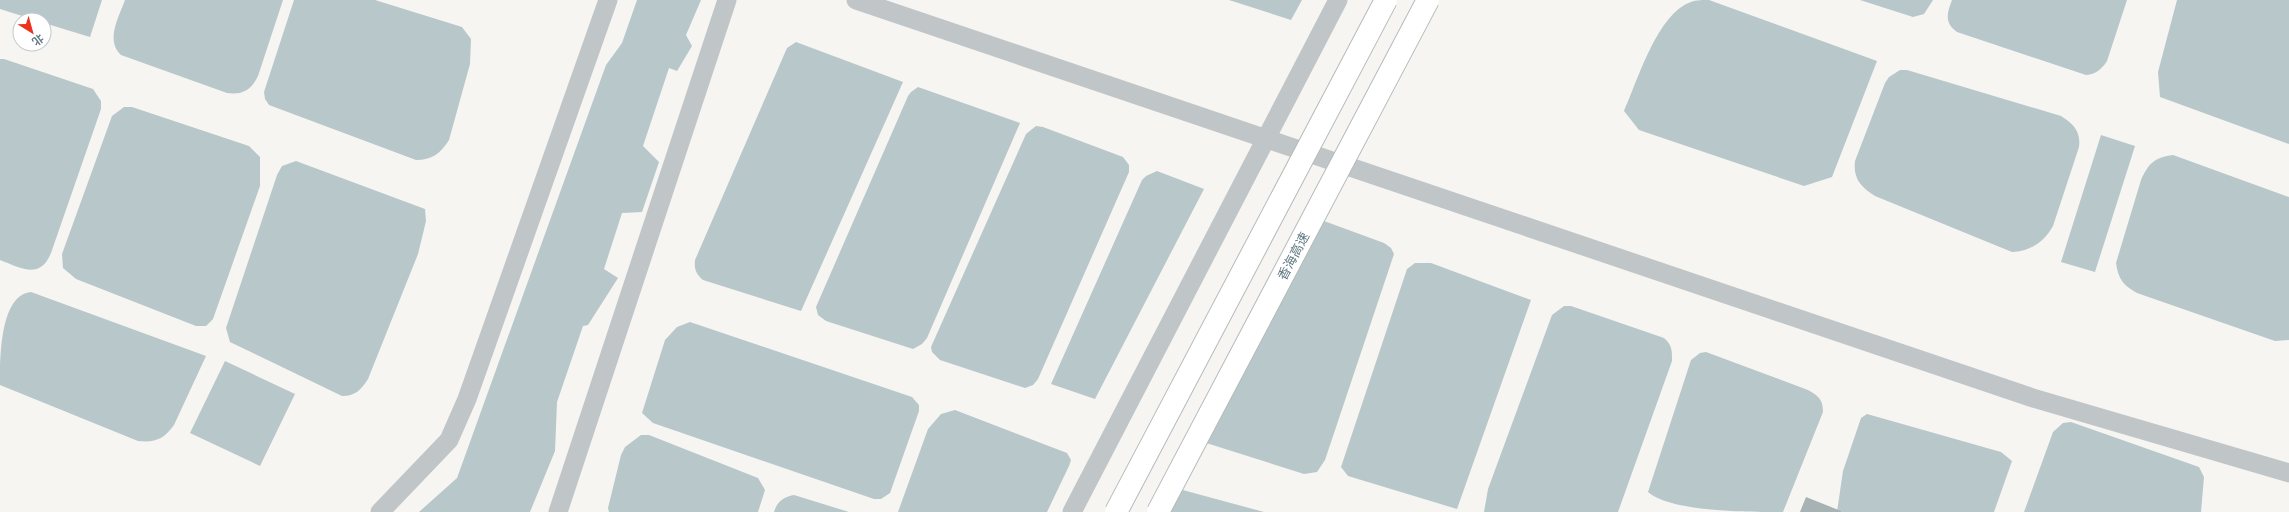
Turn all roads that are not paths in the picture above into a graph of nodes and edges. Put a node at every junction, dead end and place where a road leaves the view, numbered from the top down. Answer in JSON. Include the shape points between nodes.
{"nodes":[{"id":1,"x":608,"y":0,"type":"edge"},
{"id":2,"x":727,"y":0,"type":"edge"},
{"id":3,"x":856,"y":0,"type":"edge"},
{"id":4,"x":1338,"y":0,"type":"edge"},
{"id":5,"x":1386,"y":0,"type":"edge"},
{"id":6,"x":1428,"y":0,"type":"edge"},
{"id":7,"x":1265,"y":139,"type":"junction"},
{"id":8,"x":2289,"y":473,"type":"edge"},
{"id":9,"x":380,"y":512,"type":"edge"},
{"id":10,"x":558,"y":512,"type":"edge"},
{"id":11,"x":1072,"y":512,"type":"edge"},
{"id":12,"x":1116,"y":512,"type":"edge"},
{"id":13,"x":1158,"y":512,"type":"edge"}],
"edges":[{"from":1,"to":9,"type":"street","via":[[467,399],[449,440]]},
{"from":2,"to":10,"type":"street"},
{"from":3,"to":7,"type":"street"},
{"from":4,"to":7,"type":"street"},
{"from":5,"to":12,"type":"highway","bridge":true},
{"from":6,"to":13,"type":"highway","name":"香海高速","bridge":true},
{"from":7,"to":8,"type":"street","via":[[2033,398]]},
{"from":7,"to":11,"type":"street"}]}
